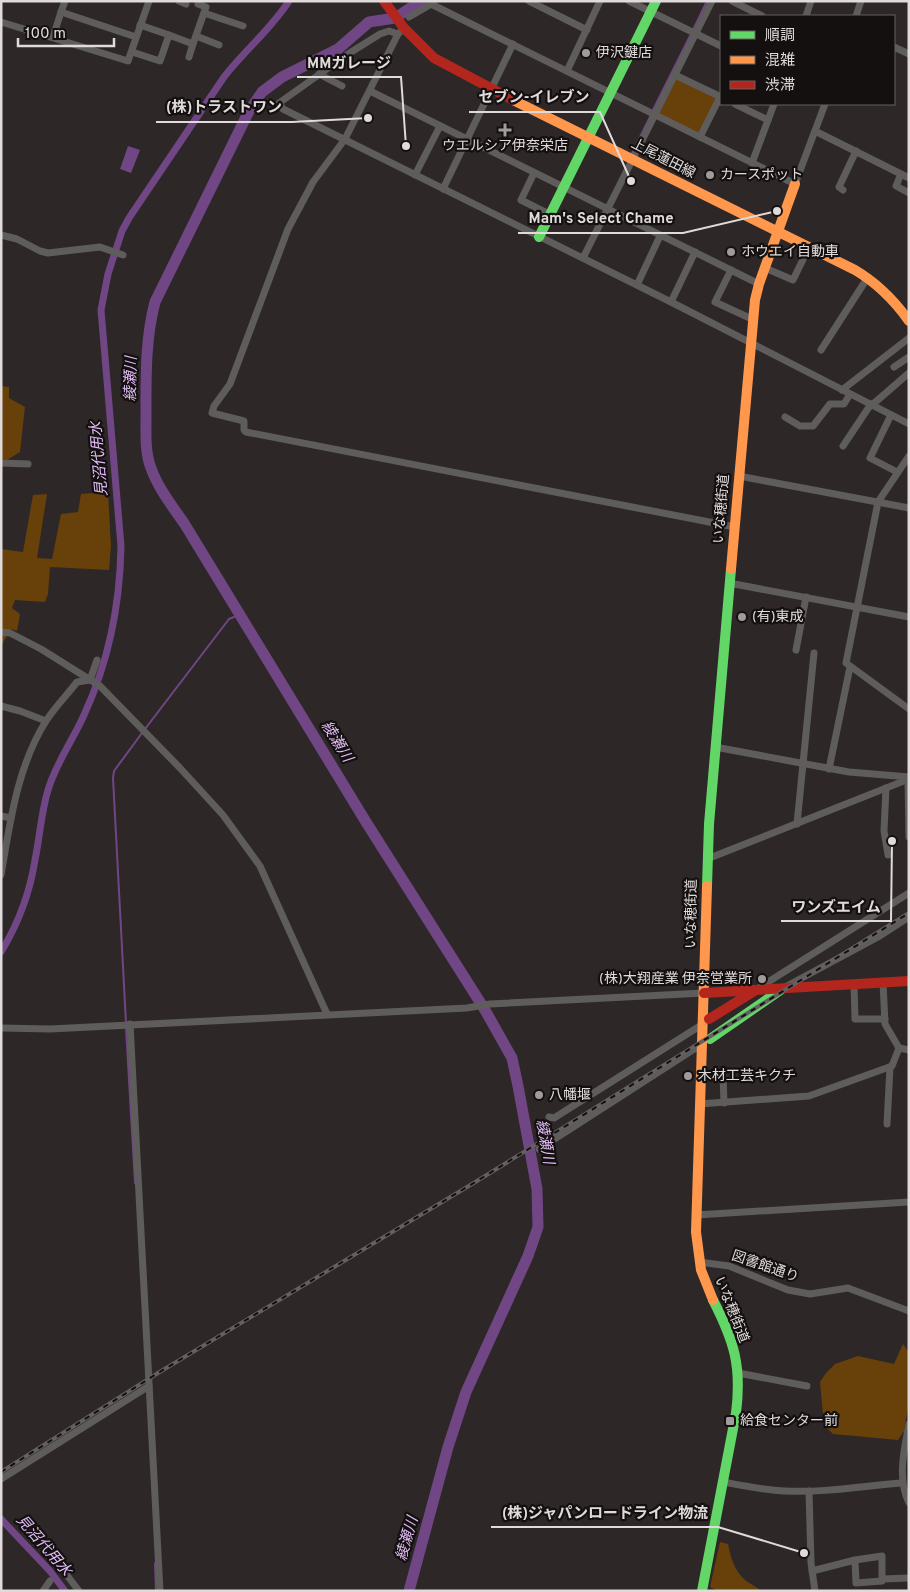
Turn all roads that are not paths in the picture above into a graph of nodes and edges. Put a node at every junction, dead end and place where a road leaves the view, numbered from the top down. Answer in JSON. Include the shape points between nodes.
{"nodes":[{"id":1,"x":65,"y":1,"type":"edge"},
{"id":2,"x":149,"y":1,"type":"edge"},
{"id":3,"x":179,"y":1,"type":"edge"},
{"id":4,"x":384,"y":1,"type":"edge"},
{"id":5,"x":529,"y":1,"type":"edge"},
{"id":6,"x":600,"y":1,"type":"edge"},
{"id":7,"x":629,"y":1,"type":"edge"},
{"id":8,"x":656,"y":1,"type":"edge"},
{"id":9,"x":712,"y":1,"type":"edge"},
{"id":10,"x":732,"y":1,"type":"edge"},
{"id":11,"x":811,"y":1,"type":"edge"},
{"id":12,"x":861,"y":1,"type":"edge"},
{"id":13,"x":433,"y":3,"type":"edge"},
{"id":14,"x":186,"y":4,"type":"dead end"},
{"id":15,"x":198,"y":4,"type":"dead end"},
{"id":16,"x":61,"y":12,"type":"junction"},
{"id":17,"x":651,"y":12,"type":"junction"},
{"id":18,"x":204,"y":13,"type":"junction"},
{"id":19,"x":760,"y":15,"type":"edge"},
{"id":20,"x":806,"y":15,"type":"edge"},
{"id":21,"x":856,"y":15,"type":"edge"},
{"id":22,"x":409,"y":17,"type":"dead end"},
{"id":23,"x":1,"y":22,"type":"edge"},
{"id":24,"x":140,"y":25,"type":"junction"},
{"id":25,"x":243,"y":26,"type":"dead end"},
{"id":26,"x":400,"y":28,"type":"junction"},
{"id":27,"x":586,"y":30,"type":"junction"},
{"id":28,"x":696,"y":34,"type":"junction"},
{"id":29,"x":169,"y":35,"type":"junction"},
{"id":30,"x":52,"y":37,"type":"junction"},
{"id":31,"x":136,"y":37,"type":"junction"},
{"id":32,"x":194,"y":40,"type":"junction"},
{"id":33,"x":513,"y":44,"type":"junction"},
{"id":34,"x":219,"y":45,"type":"dead end"},
{"id":35,"x":720,"y":46,"type":"edge"},
{"id":36,"x":895,"y":47,"type":"edge"},
{"id":37,"x":132,"y":52,"type":"junction"},
{"id":38,"x":909,"y":54,"type":"edge"},
{"id":39,"x":189,"y":57,"type":"dead end"},
{"id":40,"x":568,"y":71,"type":"junction"},
{"id":41,"x":319,"y":74,"type":"junction"},
{"id":42,"x":675,"y":75,"type":"junction"},
{"id":43,"x":342,"y":86,"type":"dead end"},
{"id":44,"x":491,"y":89,"type":"junction"},
{"id":45,"x":370,"y":91,"type":"junction"},
{"id":46,"x":611,"y":93,"type":"junction"},
{"id":47,"x":720,"y":97,"type":"edge"},
{"id":48,"x":720,"y":99,"type":"edge"},
{"id":49,"x":737,"y":105,"type":"edge"},
{"id":50,"x":774,"y":105,"type":"edge"},
{"id":51,"x":825,"y":105,"type":"edge"},
{"id":52,"x":655,"y":115,"type":"junction"},
{"id":53,"x":768,"y":120,"type":"junction"},
{"id":54,"x":440,"y":126,"type":"junction"},
{"id":55,"x":815,"y":131,"type":"junction"},
{"id":56,"x":700,"y":137,"type":"junction"},
{"id":57,"x":589,"y":138,"type":"junction"},
{"id":58,"x":345,"y":139,"type":"junction"},
{"id":59,"x":467,"y":140,"type":"junction"},
{"id":60,"x":856,"y":151,"type":"junction"},
{"id":61,"x":633,"y":159,"type":"junction"},
{"id":62,"x":752,"y":163,"type":"junction"},
{"id":63,"x":534,"y":173,"type":"junction"},
{"id":64,"x":415,"y":175,"type":"junction"},
{"id":65,"x":905,"y":176,"type":"edge"},
{"id":66,"x":795,"y":184,"type":"junction"},
{"id":67,"x":564,"y":188,"type":"junction"},
{"id":68,"x":443,"y":189,"type":"junction"},
{"id":69,"x":844,"y":190,"type":"dead end"},
{"id":70,"x":909,"y":193,"type":"edge"},
{"id":71,"x":608,"y":209,"type":"junction"},
{"id":72,"x":551,"y":215,"type":"junction"},
{"id":73,"x":778,"y":232,"type":"junction"},
{"id":74,"x":1,"y":235,"type":"edge"},
{"id":75,"x":660,"y":236,"type":"junction"},
{"id":76,"x":539,"y":237,"type":"junction"},
{"id":77,"x":809,"y":247,"type":"junction"},
{"id":78,"x":695,"y":252,"type":"junction"},
{"id":79,"x":121,"y":254,"type":"dead end"},
{"id":80,"x":583,"y":258,"type":"junction"},
{"id":81,"x":765,"y":268,"type":"junction"},
{"id":82,"x":730,"y":270,"type":"junction"},
{"id":83,"x":868,"y":277,"type":"junction"},
{"id":84,"x":759,"y":284,"type":"junction"},
{"id":85,"x":637,"y":285,"type":"junction"},
{"id":86,"x":671,"y":302,"type":"junction"},
{"id":87,"x":754,"y":320,"type":"junction"},
{"id":88,"x":909,"y":321,"type":"edge"},
{"id":89,"x":909,"y":338,"type":"edge"},
{"id":90,"x":751,"y":344,"type":"junction"},
{"id":91,"x":821,"y":350,"type":"dead end"},
{"id":92,"x":909,"y":357,"type":"edge"},
{"id":93,"x":894,"y":367,"type":"dead end"},
{"id":94,"x":909,"y":373,"type":"edge"},
{"id":95,"x":842,"y":390,"type":"junction"},
{"id":96,"x":850,"y":394,"type":"junction"},
{"id":97,"x":872,"y":405,"type":"junction"},
{"id":98,"x":891,"y":415,"type":"junction"},
{"id":99,"x":785,"y":417,"type":"dead end"},
{"id":100,"x":909,"y":424,"type":"edge"},
{"id":101,"x":844,"y":446,"type":"dead end"},
{"id":102,"x":909,"y":456,"type":"edge"},
{"id":103,"x":1,"y":463,"type":"edge"},
{"id":104,"x":28,"y":464,"type":"dead end"},
{"id":105,"x":897,"y":472,"type":"junction"},
{"id":106,"x":739,"y":476,"type":"junction"},
{"id":107,"x":878,"y":502,"type":"junction"},
{"id":108,"x":909,"y":508,"type":"edge"},
{"id":109,"x":734,"y":527,"type":"junction"},
{"id":110,"x":729,"y":583,"type":"junction"},
{"id":111,"x":806,"y":597,"type":"junction"},
{"id":112,"x":857,"y":607,"type":"junction"},
{"id":113,"x":909,"y":617,"type":"edge"},
{"id":114,"x":1,"y":632,"type":"edge"},
{"id":115,"x":796,"y":650,"type":"dead end"},
{"id":116,"x":814,"y":653,"type":"dead end"},
{"id":117,"x":96,"y":660,"type":"dead end"},
{"id":118,"x":850,"y":667,"type":"junction"},
{"id":119,"x":91,"y":681,"type":"junction"},
{"id":120,"x":1,"y":706,"type":"edge"},
{"id":121,"x":909,"y":709,"type":"edge"},
{"id":122,"x":46,"y":721,"type":"junction"},
{"id":123,"x":715,"y":747,"type":"junction"},
{"id":124,"x":802,"y":764,"type":"junction"},
{"id":125,"x":829,"y":769,"type":"junction"},
{"id":126,"x":908,"y":779,"type":"edge"},
{"id":127,"x":886,"y":788,"type":"junction"},
{"id":128,"x":1,"y":816,"type":"edge"},
{"id":129,"x":11,"y":818,"type":"junction"},
{"id":130,"x":797,"y":824,"type":"junction"},
{"id":131,"x":909,"y":837,"type":"edge"},
{"id":132,"x":888,"y":855,"type":"dead end"},
{"id":133,"x":707,"y":859,"type":"junction"},
{"id":134,"x":1,"y":876,"type":"edge"},
{"id":135,"x":909,"y":893,"type":"edge"},
{"id":136,"x":909,"y":917,"type":"edge"},
{"id":137,"x":909,"y":981,"type":"edge"},
{"id":138,"x":883,"y":982,"type":"junction"},
{"id":139,"x":854,"y":984,"type":"junction"},
{"id":140,"x":783,"y":988,"type":"junction"},
{"id":141,"x":756,"y":990,"type":"junction"},
{"id":142,"x":704,"y":993,"type":"junction"},
{"id":143,"x":327,"y":1014,"type":"junction"},
{"id":144,"x":884,"y":1019,"type":"junction"},
{"id":145,"x":706,"y":1022,"type":"junction"},
{"id":146,"x":130,"y":1024,"type":"junction"},
{"id":147,"x":1,"y":1028,"type":"edge"},
{"id":148,"x":706,"y":1042,"type":"junction"},
{"id":149,"x":900,"y":1048,"type":"junction"},
{"id":150,"x":909,"y":1050,"type":"edge"},
{"id":151,"x":890,"y":1067,"type":"junction"},
{"id":152,"x":700,"y":1076,"type":"junction"},
{"id":153,"x":724,"y":1103,"type":"junction"},
{"id":154,"x":699,"y":1104,"type":"junction"},
{"id":155,"x":549,"y":1116,"type":"dead end"},
{"id":156,"x":888,"y":1124,"type":"dead end"},
{"id":157,"x":539,"y":1149,"type":"dead end"},
{"id":158,"x":909,"y":1202,"type":"edge"},
{"id":159,"x":696,"y":1215,"type":"junction"},
{"id":160,"x":699,"y":1262,"type":"junction"},
{"id":161,"x":909,"y":1311,"type":"edge"},
{"id":162,"x":738,"y":1373,"type":"junction"},
{"id":163,"x":150,"y":1386,"type":"junction"},
{"id":164,"x":807,"y":1386,"type":"dead end"},
{"id":165,"x":909,"y":1424,"type":"edge"},
{"id":166,"x":906,"y":1451,"type":"edge"},
{"id":167,"x":1,"y":1479,"type":"edge"},
{"id":168,"x":723,"y":1482,"type":"junction"},
{"id":169,"x":902,"y":1483,"type":"junction"},
{"id":170,"x":808,"y":1491,"type":"junction"},
{"id":171,"x":909,"y":1503,"type":"edge"},
{"id":172,"x":855,"y":1560,"type":"junction"},
{"id":173,"x":63,"y":1570,"type":"dead end"},
{"id":174,"x":812,"y":1571,"type":"junction"},
{"id":175,"x":909,"y":1578,"type":"edge"},
{"id":176,"x":882,"y":1579,"type":"junction"},
{"id":177,"x":50,"y":1580,"type":"dead end"},
{"id":178,"x":44,"y":1591,"type":"edge"},
{"id":179,"x":79,"y":1591,"type":"edge"},
{"id":180,"x":160,"y":1591,"type":"edge"},
{"id":181,"x":702,"y":1591,"type":"edge"},
{"id":182,"x":815,"y":1591,"type":"edge"}],
"edges":[{"from":1,"to":16,"type":"street"},
{"from":2,"to":24,"type":"street"},
{"from":3,"to":14,"type":"street"},
{"from":4,"to":26,"type":"street","name":"上尾蓮田線"},
{"from":5,"to":27,"type":"street"},
{"from":6,"to":27,"type":"street"},
{"from":7,"to":17,"type":"street"},
{"from":8,"to":17,"type":"street"},
{"from":9,"to":28,"type":"street"},
{"from":10,"to":19,"type":"street"},
{"from":11,"to":20,"type":"street"},
{"from":12,"to":21,"type":"street"},
{"from":13,"to":22,"type":"street"},
{"from":13,"to":33,"type":"street"},
{"from":15,"to":18,"type":"street","via":[[206,7]]},
{"from":16,"to":30,"type":"street"},
{"from":16,"to":31,"type":"street"},
{"from":17,"to":28,"type":"street"},
{"from":17,"to":46,"type":"street"},
{"from":18,"to":25,"type":"street"},
{"from":18,"to":32,"type":"street"},
{"from":23,"to":30,"type":"street"},
{"from":24,"to":29,"type":"street"},
{"from":24,"to":31,"type":"street"},
{"from":26,"to":41,"type":"street","via":[[380,34]]},
{"from":26,"to":44,"type":"street","name":"上尾蓮田線","via":[[434,58]]},
{"from":26,"to":45,"type":"street"},
{"from":27,"to":40,"type":"street"},
{"from":28,"to":35,"type":"street"},
{"from":28,"to":42,"type":"street"},
{"from":29,"to":32,"type":"street"},
{"from":29,"to":37,"type":"street","via":[[160,61]]},
{"from":30,"to":37,"type":"street","via":[[128,61]]},
{"from":31,"to":37,"type":"street"},
{"from":32,"to":34,"type":"street"},
{"from":32,"to":39,"type":"street"},
{"from":33,"to":40,"type":"street"},
{"from":33,"to":44,"type":"street"},
{"from":36,"to":38,"type":"street"},
{"from":40,"to":46,"type":"street"},
{"from":41,"to":43,"type":"street"},
{"from":41,"to":58,"type":"street","via":[[279,103],[283,109]]},
{"from":42,"to":47,"type":"street"},
{"from":42,"to":52,"type":"street"},
{"from":44,"to":57,"type":"street","name":"上尾蓮田線"},
{"from":44,"to":59,"type":"street"},
{"from":45,"to":54,"type":"street"},
{"from":45,"to":58,"type":"street"},
{"from":46,"to":52,"type":"street"},
{"from":46,"to":57,"type":"street"},
{"from":48,"to":56,"type":"street"},
{"from":49,"to":53,"type":"street"},
{"from":50,"to":53,"type":"street"},
{"from":51,"to":55,"type":"street"},
{"from":52,"to":56,"type":"street"},
{"from":52,"to":61,"type":"street"},
{"from":53,"to":62,"type":"street"},
{"from":54,"to":59,"type":"street"},
{"from":54,"to":64,"type":"street"},
{"from":55,"to":60,"type":"street"},
{"from":55,"to":66,"type":"street"},
{"from":56,"to":62,"type":"street"},
{"from":57,"to":61,"type":"street","name":"上尾蓮田線"},
{"from":57,"to":67,"type":"street"},
{"from":58,"to":64,"type":"street"},
{"from":58,"to":109,"type":"street","via":[[313,182],[293,218],[230,384],[212,413],[244,421],[246,432]]},
{"from":59,"to":63,"type":"street"},
{"from":59,"to":68,"type":"street"},
{"from":60,"to":65,"type":"street"},
{"from":60,"to":69,"type":"street","via":[[839,187]]},
{"from":61,"to":71,"type":"street"},
{"from":61,"to":73,"type":"street","name":"上尾蓮田線"},
{"from":62,"to":66,"type":"street"},
{"from":63,"to":67,"type":"street"},
{"from":63,"to":72,"type":"street","via":[[521,200]]},
{"from":64,"to":68,"type":"street"},
{"from":65,"to":70,"type":"street","via":[[896,186]]},
{"from":66,"to":73,"type":"street","name":"いな穂街道"},
{"from":67,"to":71,"type":"street"},
{"from":67,"to":72,"type":"street"},
{"from":68,"to":76,"type":"street"},
{"from":71,"to":75,"type":"street"},
{"from":71,"to":80,"type":"street"},
{"from":72,"to":76,"type":"street"},
{"from":73,"to":77,"type":"street","name":"上尾蓮田線"},
{"from":73,"to":81,"type":"street","name":"いな穂街道"},
{"from":74,"to":79,"type":"street","via":[[48,253],[94,247]]},
{"from":75,"to":78,"type":"street"},
{"from":75,"to":85,"type":"street"},
{"from":76,"to":80,"type":"street"},
{"from":77,"to":81,"type":"street","via":[[793,280]]},
{"from":77,"to":83,"type":"street","name":"上尾蓮田線"},
{"from":78,"to":82,"type":"street"},
{"from":78,"to":86,"type":"street"},
{"from":80,"to":85,"type":"street"},
{"from":81,"to":84,"type":"street","name":"いな穂街道"},
{"from":82,"to":84,"type":"street"},
{"from":82,"to":87,"type":"street","via":[[715,302]]},
{"from":83,"to":88,"type":"street","name":"上尾蓮田線"},
{"from":83,"to":91,"type":"street"},
{"from":84,"to":87,"type":"street","name":"いな穂街道"},
{"from":85,"to":86,"type":"street"},
{"from":86,"to":90,"type":"street"},
{"from":87,"to":90,"type":"street","name":"いな穂街道"},
{"from":89,"to":95,"type":"street"},
{"from":90,"to":95,"type":"street"},
{"from":90,"to":106,"type":"street","name":"いな穂街道"},
{"from":92,"to":93,"type":"street"},
{"from":94,"to":97,"type":"street"},
{"from":95,"to":96,"type":"street"},
{"from":96,"to":97,"type":"street"},
{"from":96,"to":99,"type":"street","via":[[844,404],[830,404],[813,426],[800,426]]},
{"from":97,"to":98,"type":"street"},
{"from":97,"to":101,"type":"street"},
{"from":98,"to":100,"type":"street"},
{"from":98,"to":105,"type":"street","via":[[870,458]]},
{"from":102,"to":105,"type":"street"},
{"from":103,"to":104,"type":"street"},
{"from":105,"to":107,"type":"street"},
{"from":106,"to":107,"type":"street"},
{"from":106,"to":109,"type":"street","name":"いな穂街道"},
{"from":107,"to":108,"type":"street"},
{"from":107,"to":112,"type":"street"},
{"from":109,"to":110,"type":"street","name":"いな穂街道"},
{"from":110,"to":111,"type":"street"},
{"from":110,"to":123,"type":"street","name":"いな穂街道"},
{"from":111,"to":112,"type":"street"},
{"from":111,"to":115,"type":"street"},
{"from":112,"to":113,"type":"street"},
{"from":112,"to":118,"type":"street","via":[[846,663]]},
{"from":114,"to":119,"type":"street","via":[[41,649]]},
{"from":116,"to":124,"type":"street"},
{"from":117,"to":119,"type":"street"},
{"from":118,"to":121,"type":"street"},
{"from":118,"to":125,"type":"street"},
{"from":119,"to":122,"type":"street","via":[[77,682]]},
{"from":119,"to":143,"type":"street","via":[[100,686],[192,781],[223,815],[257,862]]},
{"from":120,"to":122,"type":"street"},
{"from":122,"to":129,"type":"street","via":[[21,776]]},
{"from":123,"to":124,"type":"street"},
{"from":123,"to":133,"type":"street","name":"いな穂街道"},
{"from":124,"to":125,"type":"street"},
{"from":124,"to":130,"type":"street"},
{"from":125,"to":126,"type":"street"},
{"from":126,"to":127,"type":"street"},
{"from":126,"to":131,"type":"street"},
{"from":127,"to":130,"type":"street"},
{"from":127,"to":132,"type":"street","via":[[884,831]]},
{"from":128,"to":129,"type":"street"},
{"from":129,"to":134,"type":"street"},
{"from":130,"to":133,"type":"street"},
{"from":133,"to":142,"type":"street","name":"いな穂街道"},
{"from":135,"to":141,"type":"street"},
{"from":136,"to":140,"type":"street"},
{"from":137,"to":138,"type":"street"},
{"from":138,"to":139,"type":"street"},
{"from":138,"to":144,"type":"street"},
{"from":139,"to":140,"type":"street"},
{"from":139,"to":144,"type":"street","via":[[855,1019]]},
{"from":140,"to":141,"type":"street"},
{"from":140,"to":148,"type":"street"},
{"from":141,"to":142,"type":"street"},
{"from":141,"to":145,"type":"street"},
{"from":142,"to":143,"type":"street"},
{"from":142,"to":145,"type":"street","name":"いな穂街道"},
{"from":143,"to":146,"type":"street"},
{"from":144,"to":149,"type":"street"},
{"from":145,"to":148,"type":"street","name":"いな穂街道"},
{"from":145,"to":155,"type":"street","via":[[554,1118]]},
{"from":146,"to":147,"type":"street","via":[[50,1029]]},
{"from":146,"to":163,"type":"street"},
{"from":148,"to":152,"type":"street","name":"いな穂街道"},
{"from":148,"to":157,"type":"street"},
{"from":149,"to":150,"type":"street"},
{"from":149,"to":151,"type":"street"},
{"from":151,"to":153,"type":"street","via":[[809,1096]]},
{"from":151,"to":156,"type":"street"},
{"from":152,"to":153,"type":"street","via":[[723,1074]]},
{"from":152,"to":154,"type":"street","name":"いな穂街道"},
{"from":153,"to":154,"type":"street"},
{"from":154,"to":159,"type":"street","name":"いな穂街道"},
{"from":158,"to":159,"type":"street"},
{"from":159,"to":160,"type":"street","name":"いな穂街道"},
{"from":160,"to":161,"type":"street","name":"図書館通り","via":[[730,1266],[788,1290],[810,1294],[848,1288]]},
{"from":160,"to":162,"type":"street","name":"いな穂街道","via":[[728,1332]]},
{"from":162,"to":164,"type":"street"},
{"from":162,"to":168,"type":"street","name":"いな穂街道","via":[[738,1400]]},
{"from":163,"to":167,"type":"street"},
{"from":163,"to":180,"type":"street"},
{"from":165,"to":166,"type":"street"},
{"from":166,"to":169,"type":"street"},
{"from":168,"to":170,"type":"street","via":[[766,1490]]},
{"from":168,"to":181,"type":"street","name":"いな穂街道"},
{"from":169,"to":170,"type":"street"},
{"from":169,"to":171,"type":"street"},
{"from":170,"to":174,"type":"street"},
{"from":172,"to":174,"type":"street"},
{"from":172,"to":176,"type":"street","via":[[882,1556]]},
{"from":172,"to":176,"type":"street","via":[[856,1583],[882,1582]]},
{"from":173,"to":179,"type":"street"},
{"from":174,"to":182,"type":"street"},
{"from":175,"to":176,"type":"street"},
{"from":177,"to":178,"type":"street"}]}
